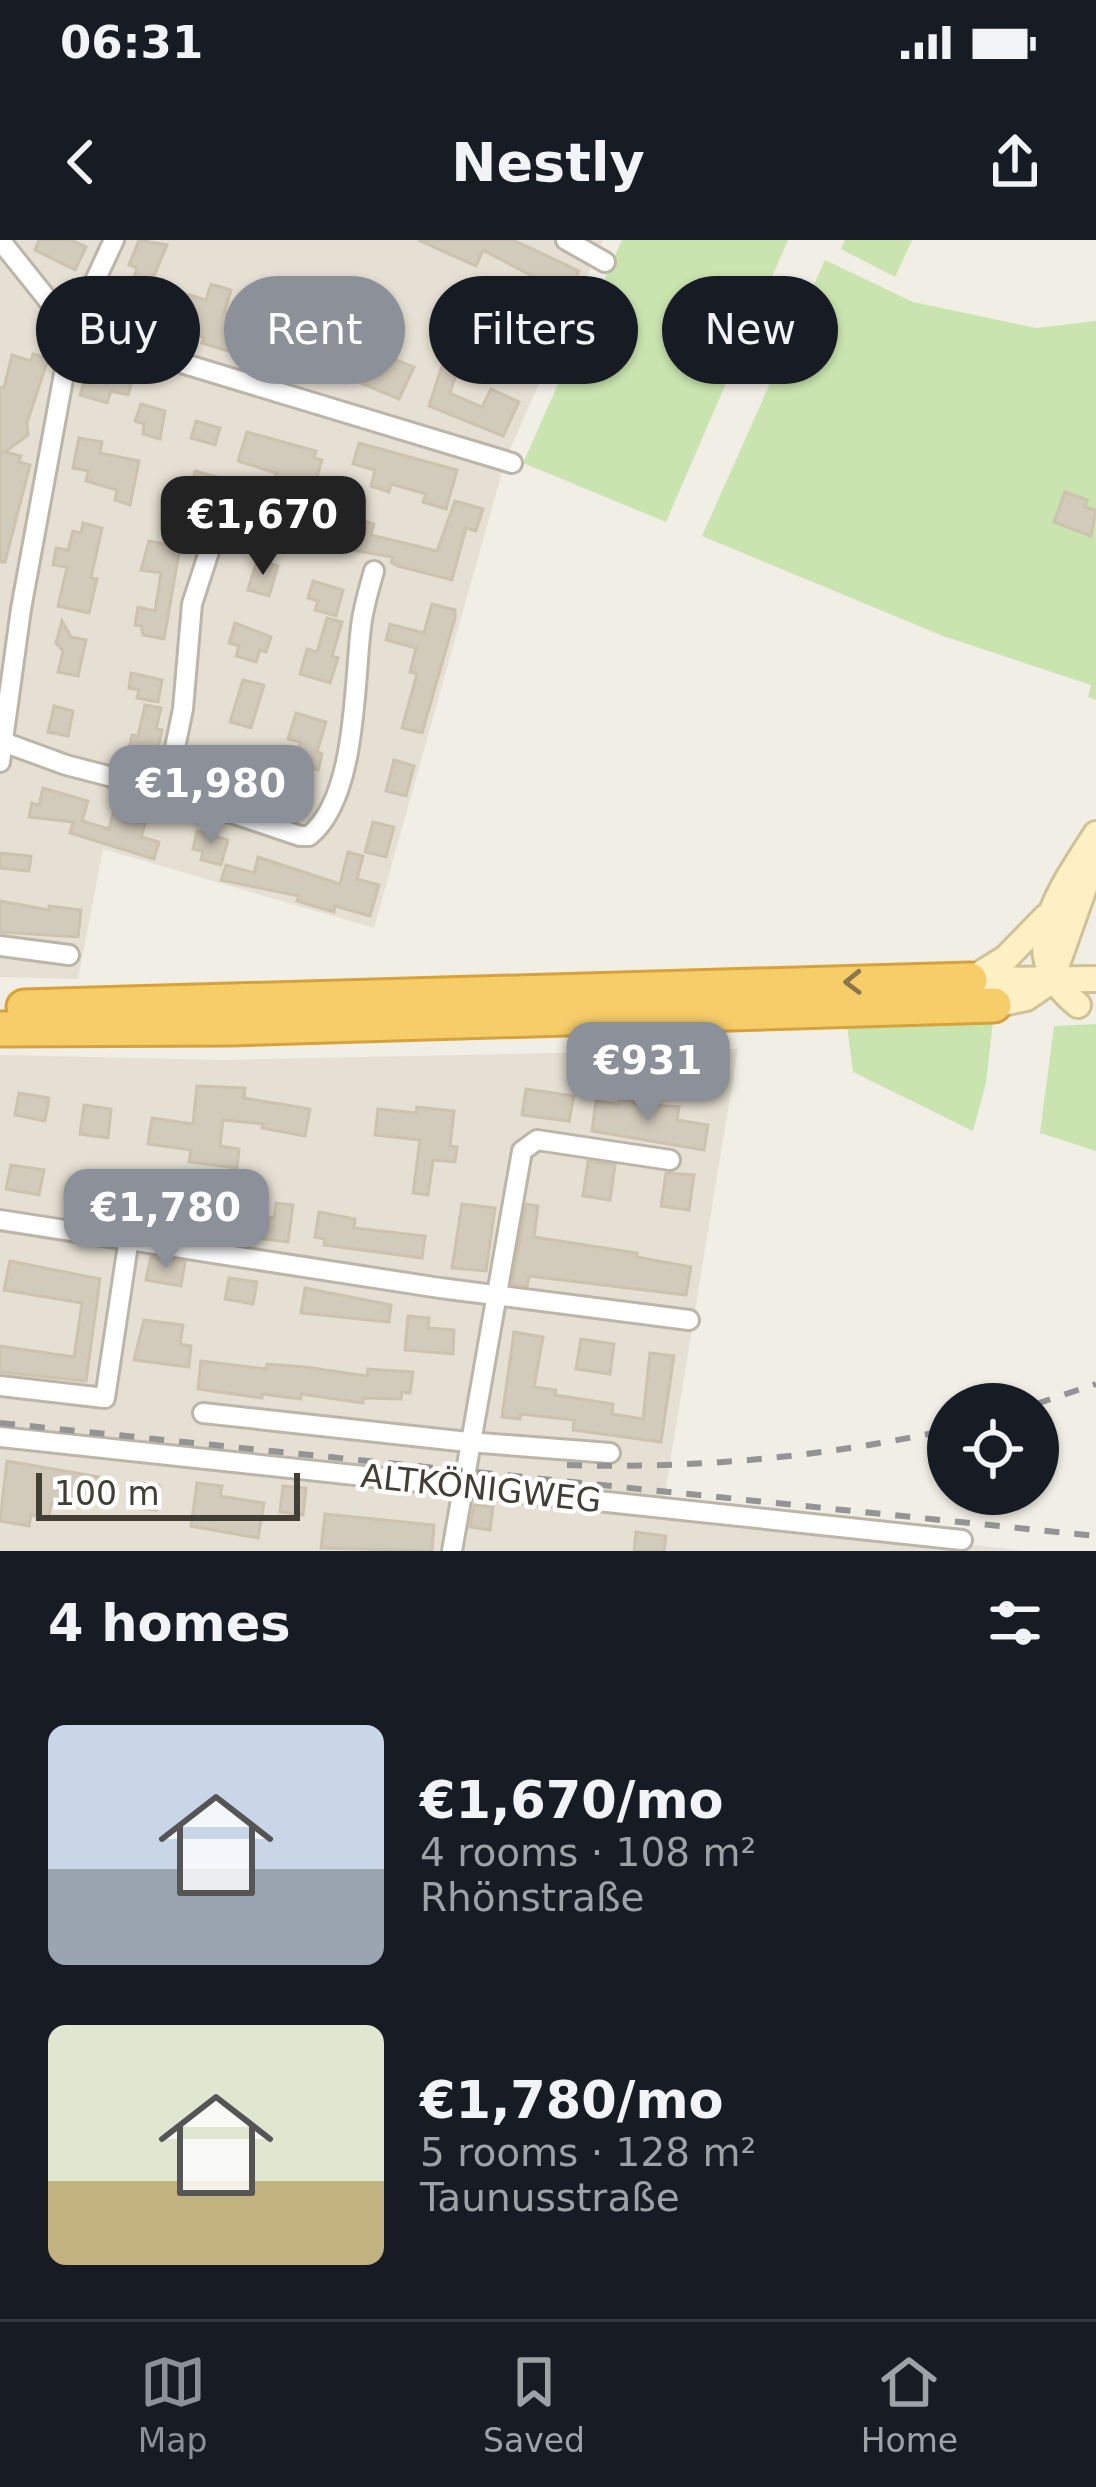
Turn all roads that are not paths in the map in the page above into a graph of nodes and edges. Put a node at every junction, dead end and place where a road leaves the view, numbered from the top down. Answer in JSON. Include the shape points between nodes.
{"nodes":[{"id":1,"x":0,"y":240,"type":"edge"},
{"id":2,"x":114,"y":240,"type":"edge"},
{"id":3,"x":566,"y":240,"type":"edge"},
{"id":4,"x":605,"y":262,"type":"dead end"},
{"id":5,"x":97,"y":276,"type":"edge"},
{"id":6,"x":36,"y":285,"type":"edge"},
{"id":7,"x":200,"y":368,"type":"edge"},
{"id":8,"x":61,"y":384,"type":"edge"},
{"id":9,"x":512,"y":463,"type":"dead end"},
{"id":10,"x":218,"y":524,"type":"dead end"},
{"id":11,"x":374,"y":571,"type":"dead end"},
{"id":12,"x":0,"y":604,"type":"edge"},
{"id":13,"x":21,"y":609,"type":"junction"},
{"id":14,"x":1,"y":752,"type":"edge"},
{"id":15,"x":166,"y":791,"type":"junction"},
{"id":16,"x":1096,"y":834,"type":"edge"},
{"id":17,"x":1096,"y":854,"type":"edge"},
{"id":18,"x":1079,"y":900,"type":"junction"},
{"id":19,"x":1050,"y":912,"type":"junction"},
{"id":20,"x":1096,"y":930,"type":"edge"},
{"id":21,"x":0,"y":946,"type":"edge"},
{"id":22,"x":69,"y":955,"type":"dead end"},
{"id":23,"x":1096,"y":979,"type":"edge"},
{"id":24,"x":970,"y":980,"type":"junction"},
{"id":25,"x":1052,"y":981,"type":"junction"},
{"id":26,"x":994,"y":1005,"type":"junction"},
{"id":27,"x":1087,"y":1005,"type":"edge"},
{"id":28,"x":0,"y":1007,"type":"edge"},
{"id":29,"x":0,"y":1030,"type":"edge"},
{"id":30,"x":670,"y":1160,"type":"dead end"},
{"id":31,"x":0,"y":1220,"type":"edge"},
{"id":32,"x":129,"y":1238,"type":"junction"},
{"id":33,"x":496,"y":1295,"type":"junction"},
{"id":34,"x":688,"y":1320,"type":"dead end"},
{"id":35,"x":0,"y":1386,"type":"edge"},
{"id":36,"x":202,"y":1413,"type":"dead end"},
{"id":37,"x":0,"y":1437,"type":"edge"},
{"id":38,"x":469,"y":1442,"type":"junction"},
{"id":39,"x":610,"y":1453,"type":"dead end"},
{"id":40,"x":463,"y":1487,"type":"junction"},
{"id":41,"x":962,"y":1540,"type":"dead end"},
{"id":42,"x":452,"y":1551,"type":"edge"}],
"edges":[{"from":1,"to":6,"type":"street"},
{"from":2,"to":5,"type":"street"},
{"from":3,"to":4,"type":"street"},
{"from":7,"to":9,"type":"street"},
{"from":8,"to":13,"type":"street"},
{"from":10,"to":15,"type":"street","via":[[192,604]]},
{"from":11,"to":15,"type":"street","via":[[350,735],[314,832],[300,836]]},
{"from":12,"to":13,"type":"street"},
{"from":13,"to":14,"type":"street"},
{"from":14,"to":15,"type":"street"},
{"from":16,"to":19,"type":"main road"},
{"from":17,"to":18,"type":"main road"},
{"from":18,"to":20,"type":"main road"},
{"from":18,"to":25,"type":"main road"},
{"from":19,"to":24,"type":"main road","via":[[1015,950]]},
{"from":19,"to":25,"type":"main road","via":[[1044,952]]},
{"from":21,"to":22,"type":"street"},
{"from":23,"to":25,"type":"main road"},
{"from":24,"to":25,"type":"main road"},
{"from":24,"to":28,"type":"highway","one_way":true},
{"from":25,"to":26,"type":"main road"},
{"from":25,"to":27,"type":"main road"},
{"from":26,"to":27,"type":"main road"},
{"from":26,"to":29,"type":"highway"},
{"from":30,"to":33,"type":"street","via":[[527,1144]]},
{"from":31,"to":32,"type":"street"},
{"from":32,"to":33,"type":"street"},
{"from":32,"to":35,"type":"street","via":[[105,1398]]},
{"from":33,"to":34,"type":"street"},
{"from":33,"to":38,"type":"street"},
{"from":36,"to":38,"type":"street"},
{"from":37,"to":40,"type":"street","name":"ALTKÖNIGWEG"},
{"from":38,"to":39,"type":"street"},
{"from":38,"to":40,"type":"street"},
{"from":40,"to":41,"type":"street","name":"ALTKÖNIGWEG"},
{"from":40,"to":42,"type":"street"}]}
